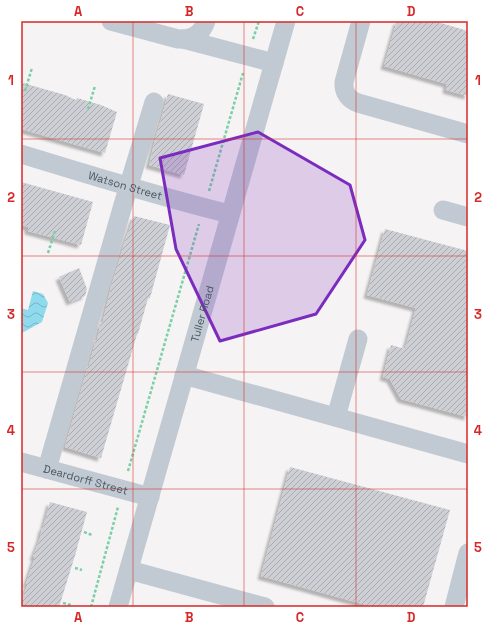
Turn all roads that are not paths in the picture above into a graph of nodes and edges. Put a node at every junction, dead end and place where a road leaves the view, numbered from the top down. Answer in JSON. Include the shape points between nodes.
{"nodes":[{"id":1,"x":111,"y":21,"type":"edge"},
{"id":2,"x":206,"y":21,"type":"edge"},
{"id":3,"x":286,"y":21,"type":"edge"},
{"id":4,"x":361,"y":21,"type":"edge"},
{"id":5,"x":183,"y":39,"type":"junction"},
{"id":6,"x":274,"y":63,"type":"junction"},
{"id":7,"x":154,"y":102,"type":"dead end"},
{"id":8,"x":468,"y":134,"type":"edge"},
{"id":9,"x":21,"y":154,"type":"edge"},
{"id":10,"x":128,"y":186,"type":"junction"},
{"id":11,"x":444,"y":210,"type":"dead end"},
{"id":12,"x":230,"y":214,"type":"junction"},
{"id":13,"x":468,"y":217,"type":"edge"},
{"id":14,"x":358,"y":338,"type":"dead end"},
{"id":15,"x":184,"y":375,"type":"junction"},
{"id":16,"x":336,"y":417,"type":"junction"},
{"id":17,"x":468,"y":454,"type":"edge"},
{"id":18,"x":21,"y":462,"type":"edge"},
{"id":19,"x":47,"y":469,"type":"junction"},
{"id":20,"x":150,"y":497,"type":"junction"},
{"id":21,"x":468,"y":553,"type":"edge"},
{"id":22,"x":129,"y":570,"type":"junction"},
{"id":23,"x":118,"y":607,"type":"edge"},
{"id":24,"x":264,"y":607,"type":"edge"},
{"id":25,"x":454,"y":607,"type":"edge"}],
"edges":[{"from":1,"to":5,"type":"street"},
{"from":2,"to":5,"type":"street","via":[[196,35]]},
{"from":3,"to":6,"type":"street","name":"Tuller Road"},
{"from":4,"to":8,"type":"street","via":[[344,82],[348,96],[356,102]]},
{"from":5,"to":6,"type":"street"},
{"from":6,"to":12,"type":"street","name":"Tuller Road"},
{"from":7,"to":10,"type":"street"},
{"from":9,"to":10,"type":"street","name":"Watson Street"},
{"from":10,"to":12,"type":"street","name":"Watson Street"},
{"from":10,"to":19,"type":"street"},
{"from":11,"to":13,"type":"street"},
{"from":12,"to":15,"type":"street","name":"Tuller Road"},
{"from":14,"to":16,"type":"street"},
{"from":15,"to":16,"type":"street"},
{"from":15,"to":20,"type":"street","name":"Tuller Road"},
{"from":16,"to":17,"type":"street"},
{"from":18,"to":19,"type":"street","name":"Deardorff Street"},
{"from":19,"to":20,"type":"street","name":"Deardorff Street"},
{"from":20,"to":22,"type":"street","name":"Tuller Road"},
{"from":21,"to":25,"type":"street"},
{"from":22,"to":23,"type":"street","name":"Tuller Road"},
{"from":22,"to":24,"type":"street"}]}
